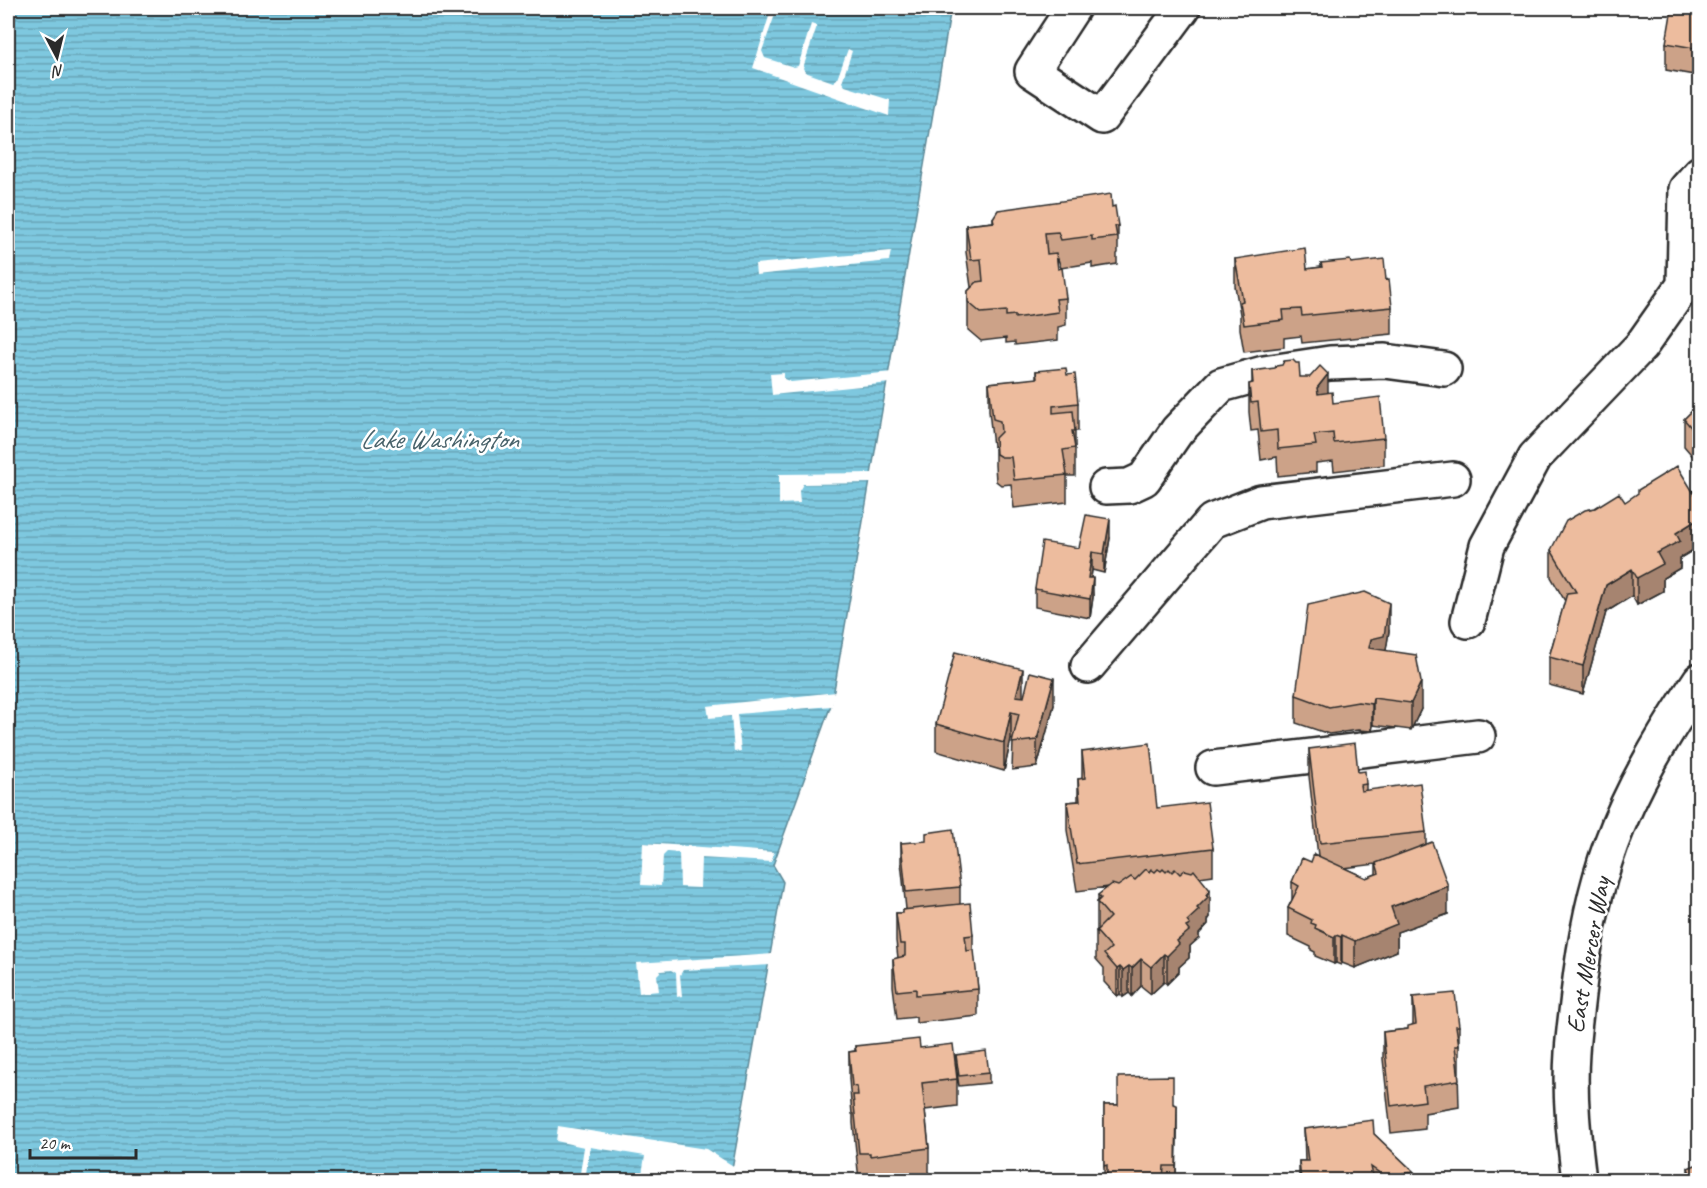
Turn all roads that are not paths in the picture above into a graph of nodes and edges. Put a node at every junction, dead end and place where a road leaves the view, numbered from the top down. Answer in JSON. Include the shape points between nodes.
{"nodes":[{"id":1,"x":1073,"y":8,"type":"edge"},
{"id":2,"x":1183,"y":8,"type":"edge"},
{"id":3,"x":1700,"y":173,"type":"edge"},
{"id":4,"x":1444,"y":369,"type":"dead end"},
{"id":5,"x":1454,"y":479,"type":"dead end"},
{"id":6,"x":1106,"y":487,"type":"dead end"},
{"id":7,"x":1468,"y":621,"type":"dead end"},
{"id":8,"x":1088,"y":666,"type":"dead end"},
{"id":9,"x":1700,"y":680,"type":"edge"},
{"id":10,"x":1478,"y":736,"type":"dead end"},
{"id":11,"x":1213,"y":768,"type":"dead end"},
{"id":12,"x":1579,"y":1180,"type":"edge"}],
"edges":[{"from":1,"to":2,"type":"street","via":[[1032,71],[1102,117]]},
{"from":3,"to":7,"type":"street","via":[[1686,189],[1684,285],[1641,346],[1535,457],[1487,546]]},
{"from":4,"to":6,"type":"street","via":[[1385,361],[1330,363],[1264,373],[1221,385],[1177,431],[1144,479],[1129,486]]},
{"from":5,"to":8,"type":"street","via":[[1261,502],[1212,521]]},
{"from":9,"to":12,"type":"street","name":"East Mercer Way","via":[[1623,814],[1590,913],[1572,1054]]},
{"from":10,"to":11,"type":"street"}]}
